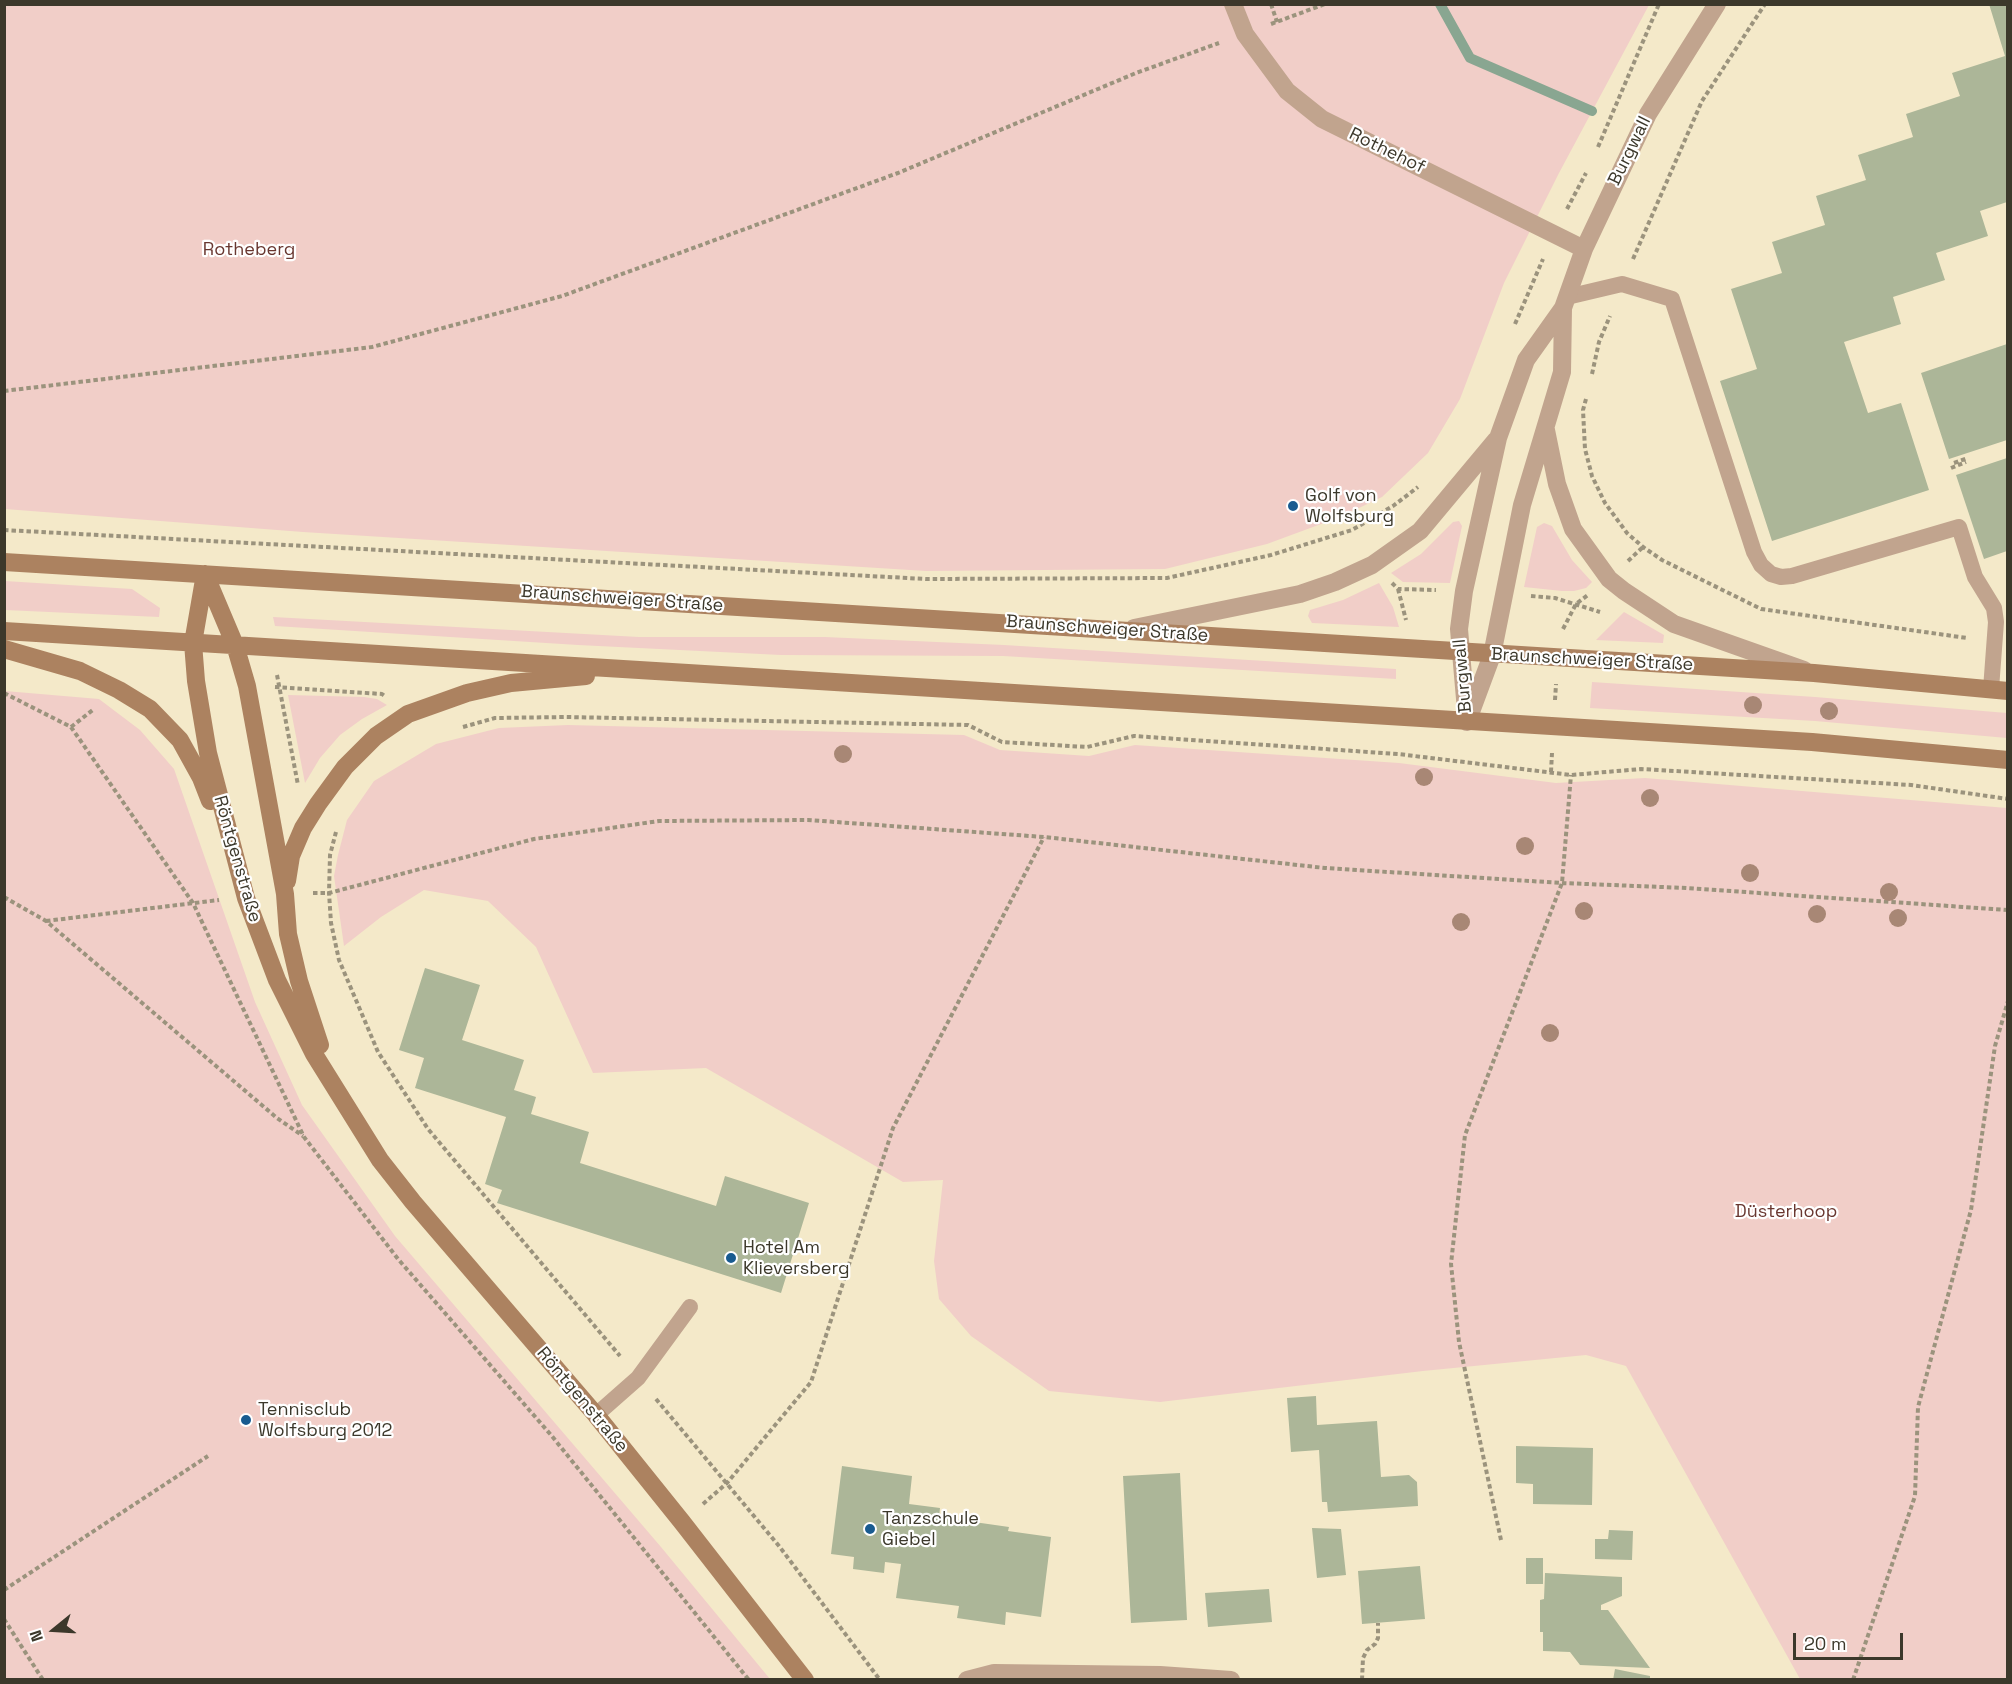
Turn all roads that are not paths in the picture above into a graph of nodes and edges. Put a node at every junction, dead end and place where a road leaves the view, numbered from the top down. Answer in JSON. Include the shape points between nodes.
{"nodes":[{"id":1,"x":1233,"y":4,"type":"edge"},
{"id":2,"x":1717,"y":4,"type":"edge"},
{"id":3,"x":1584,"y":249,"type":"junction"},
{"id":4,"x":1565,"y":302,"type":"junction"},
{"id":5,"x":1546,"y":428,"type":"junction"},
{"id":6,"x":1498,"y":438,"type":"junction"},
{"id":7,"x":4,"y":562,"type":"edge"},
{"id":8,"x":205,"y":574,"type":"junction"},
{"id":9,"x":2001,"y":608,"type":"edge"},
{"id":10,"x":1125,"y":630,"type":"junction"},
{"id":11,"x":4,"y":631,"type":"edge"},
{"id":12,"x":193,"y":643,"type":"junction"},
{"id":13,"x":235,"y":645,"type":"junction"},
{"id":14,"x":4,"y":649,"type":"edge"},
{"id":15,"x":1461,"y":652,"type":"junction"},
{"id":16,"x":1492,"y":655,"type":"junction"},
{"id":17,"x":685,"y":673,"type":"junction"},
{"id":18,"x":1814,"y":673,"type":"junction"},
{"id":19,"x":1999,"y":690,"type":"edge"},
{"id":20,"x":1467,"y":722,"type":"junction"},
{"id":21,"x":2007,"y":760,"type":"edge"},
{"id":22,"x":238,"y":872,"type":"junction"},
{"id":23,"x":285,"y":894,"type":"junction"},
{"id":24,"x":356,"y":1124,"type":"junction"},
{"id":25,"x":690,"y":1307,"type":"dead end"},
{"id":26,"x":596,"y":1415,"type":"junction"},
{"id":27,"x":805,"y":1680,"type":"edge"},
{"id":28,"x":967,"y":1680,"type":"edge"},
{"id":29,"x":1231,"y":1680,"type":"edge"}],
"edges":[{"from":1,"to":3,"type":"street","name":"Rothehof","via":[[1245,34],[1287,91],[1322,119]]},
{"from":2,"to":3,"type":"street","name":"Burgwall","via":[[1648,114]]},
{"from":3,"to":4,"type":"street","name":"Burgwall"},
{"from":4,"to":5,"type":"street","name":"Burgwall","via":[[1562,372]]},
{"from":4,"to":6,"type":"street","name":"Burgwall","via":[[1526,360]]},
{"from":4,"to":9,"type":"lane","via":[[1622,284],[1672,299],[1754,552],[1771,574],[1792,576],[1959,527],[1976,577]]},
{"from":5,"to":16,"type":"street","name":"Burgwall","via":[[1522,505]]},
{"from":5,"to":18,"type":"street","name":"Burgwall","via":[[1557,484],[1573,529],[1609,579],[1674,624]]},
{"from":6,"to":10,"type":"street","name":"Burgwall","via":[[1420,531],[1372,565],[1300,594]]},
{"from":6,"to":15,"type":"street","name":"Burgwall","via":[[1464,591],[1459,629]]},
{"from":7,"to":8,"type":"main road","name":"Braunschweiger Straße"},
{"from":8,"to":10,"type":"main road","name":"Braunschweiger Straße"},
{"from":8,"to":12,"type":"main road","name":"Röntgenstraße"},
{"from":8,"to":13,"type":"main road"},
{"from":9,"to":19,"type":"lane","via":[[1994,642]]},
{"from":10,"to":15,"type":"main road","name":"Braunschweiger Straße"},
{"from":11,"to":12,"type":"main road"},
{"from":12,"to":13,"type":"main road"},
{"from":12,"to":22,"type":"main road","name":"Röntgenstraße","via":[[208,753]]},
{"from":13,"to":17,"type":"main road"},
{"from":13,"to":23,"type":"main road","name":"Röntgenstraße","via":[[248,686]]},
{"from":14,"to":22,"type":"main road","via":[[80,671],[150,710],[180,740],[201,778]]},
{"from":15,"to":16,"type":"main road","name":"Braunschweiger Straße"},
{"from":15,"to":20,"type":"street","name":"Burgwall"},
{"from":16,"to":18,"type":"main road","name":"Braunschweiger Straße"},
{"from":16,"to":20,"type":"street","name":"Burgwall"},
{"from":17,"to":20,"type":"main road"},
{"from":17,"to":23,"type":"main road","via":[[581,676],[511,684],[466,693],[408,714],[376,736],[318,804],[291,856]]},
{"from":18,"to":19,"type":"main road","name":"Braunschweiger Straße"},
{"from":20,"to":21,"type":"main road","via":[[1812,742]]},
{"from":22,"to":24,"type":"main road","name":"Röntgenstraße","via":[[277,980],[314,1054]]},
{"from":23,"to":24,"type":"main road","name":"Röntgenstraße","via":[[298,981],[322,1053]]},
{"from":24,"to":26,"type":"main road","name":"Röntgenstraße","via":[[413,1202]]},
{"from":25,"to":26,"type":"lane","via":[[638,1378]]},
{"from":26,"to":27,"type":"main road","name":"Röntgenstraße"},
{"from":28,"to":29,"type":"street","via":[[994,1673]]}]}
